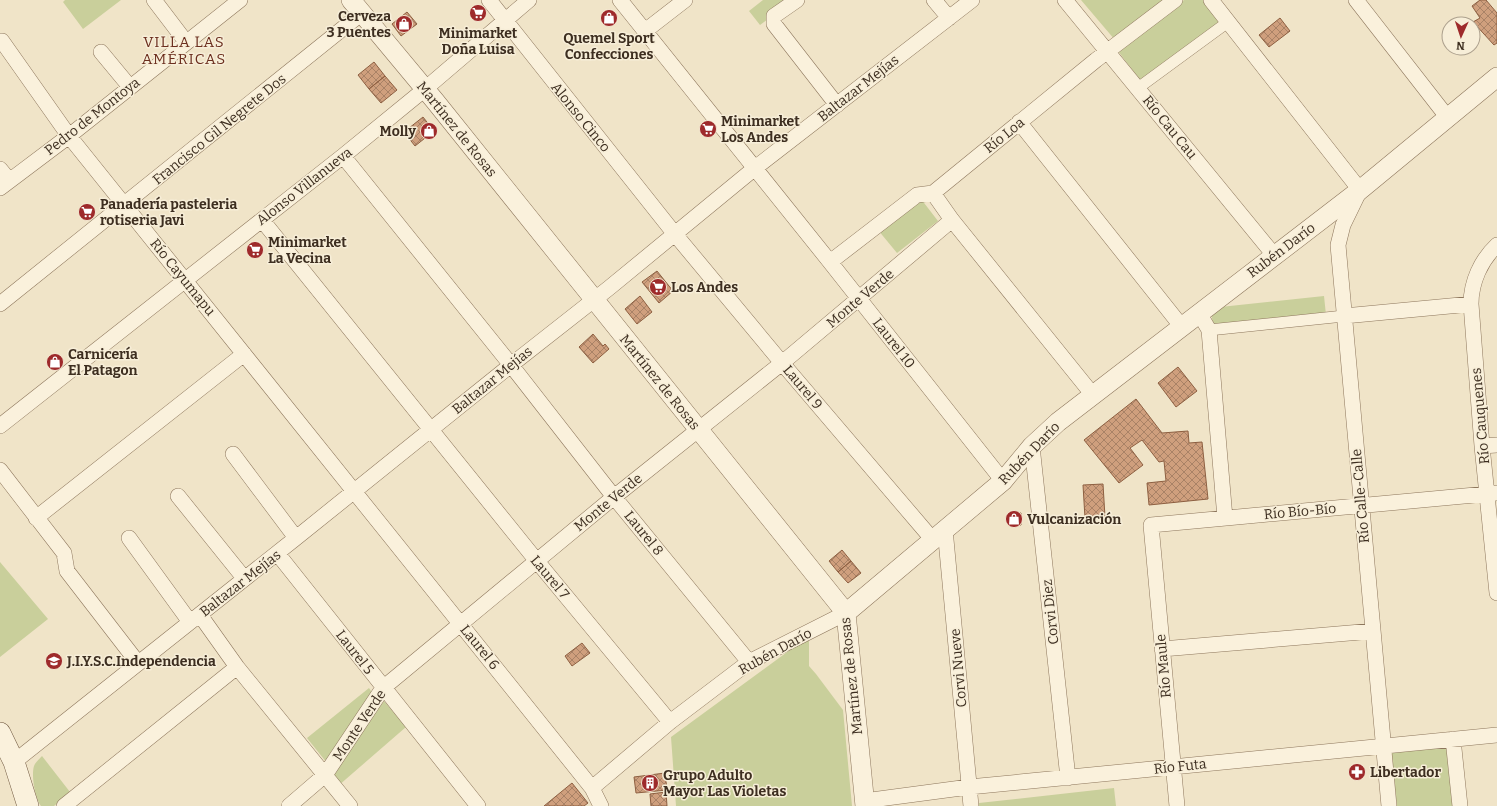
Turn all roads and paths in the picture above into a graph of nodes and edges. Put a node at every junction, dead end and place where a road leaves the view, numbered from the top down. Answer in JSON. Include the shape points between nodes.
{"nodes":[{"id":1,"x":154,"y":0,"type":"edge"},
{"id":2,"x":240,"y":0,"type":"edge"},
{"id":3,"x":489,"y":0,"type":"edge"},
{"id":4,"x":529,"y":0,"type":"edge"},
{"id":5,"x":620,"y":0,"type":"edge"},
{"id":6,"x":685,"y":0,"type":"edge"},
{"id":7,"x":797,"y":0,"type":"edge"},
{"id":8,"x":934,"y":0,"type":"edge"},
{"id":9,"x":972,"y":0,"type":"edge"},
{"id":10,"x":1065,"y":0,"type":"edge"},
{"id":11,"x":1175,"y":0,"type":"edge"},
{"id":12,"x":1211,"y":0,"type":"edge"},
{"id":13,"x":1356,"y":0,"type":"edge"},
{"id":14,"x":356,"y":6,"type":"edge"},
{"id":15,"x":949,"y":18,"type":"junction"},
{"id":16,"x":504,"y":20,"type":"junction"},
{"id":17,"x":1228,"y":22,"type":"junction"},
{"id":18,"x":645,"y":31,"type":"junction"},
{"id":19,"x":1,"y":41,"type":"edge"},
{"id":20,"x":186,"y":42,"type":"junction"},
{"id":21,"x":1107,"y":51,"type":"junction"},
{"id":22,"x":101,"y":52,"type":"dead end"},
{"id":23,"x":1497,"y":77,"type":"edge"},
{"id":24,"x":130,"y":87,"type":"junction"},
{"id":25,"x":1138,"y":88,"type":"junction"},
{"id":26,"x":425,"y":89,"type":"junction"},
{"id":27,"x":837,"y":105,"type":"junction"},
{"id":28,"x":1448,"y":118,"type":"junction"},
{"id":29,"x":1020,"y":122,"type":"junction"},
{"id":30,"x":69,"y":136,"type":"junction"},
{"id":31,"x":343,"y":156,"type":"junction"},
{"id":32,"x":755,"y":168,"type":"junction"},
{"id":33,"x":3,"y":179,"type":"edge"},
{"id":34,"x":1360,"y":190,"type":"junction"},
{"id":35,"x":934,"y":193,"type":"junction"},
{"id":36,"x":125,"y":204,"type":"junction"},
{"id":37,"x":262,"y":220,"type":"junction"},
{"id":38,"x":952,"y":220,"type":"junction"},
{"id":39,"x":674,"y":234,"type":"junction"},
{"id":40,"x":1497,"y":245,"type":"edge"},
{"id":41,"x":1274,"y":255,"type":"junction"},
{"id":42,"x":830,"y":262,"type":"junction"},
{"id":43,"x":185,"y":280,"type":"junction"},
{"id":44,"x":594,"y":299,"type":"junction"},
{"id":45,"x":859,"y":299,"type":"junction"},
{"id":46,"x":0,"y":304,"type":"edge"},
{"id":47,"x":1471,"y":304,"type":"junction"},
{"id":48,"x":1199,"y":313,"type":"junction"},
{"id":49,"x":1344,"y":316,"type":"junction"},
{"id":50,"x":1182,"y":327,"type":"junction"},
{"id":51,"x":1209,"y":330,"type":"junction"},
{"id":52,"x":244,"y":354,"type":"junction"},
{"id":53,"x":782,"y":363,"type":"junction"},
{"id":54,"x":511,"y":365,"type":"junction"},
{"id":55,"x":1093,"y":395,"type":"junction"},
{"id":56,"x":3,"y":418,"type":"edge"},
{"id":57,"x":698,"y":429,"type":"junction"},
{"id":58,"x":431,"y":430,"type":"junction"},
{"id":59,"x":1032,"y":446,"type":"junction"},
{"id":60,"x":1490,"y":446,"type":"edge"},
{"id":61,"x":233,"y":454,"type":"dead end"},
{"id":62,"x":0,"y":470,"type":"edge"},
{"id":63,"x":1002,"y":482,"type":"junction"},
{"id":64,"x":354,"y":491,"type":"junction"},
{"id":65,"x":1492,"y":494,"type":"edge"},
{"id":66,"x":178,"y":496,"type":"dead end"},
{"id":67,"x":614,"y":497,"type":"junction"},
{"id":68,"x":1361,"y":506,"type":"junction"},
{"id":69,"x":36,"y":518,"type":"junction"},
{"id":70,"x":1225,"y":518,"type":"junction"},
{"id":71,"x":1151,"y":525,"type":"joint"},
{"id":72,"x":939,"y":535,"type":"junction"},
{"id":73,"x":129,"y":538,"type":"dead end"},
{"id":74,"x":296,"y":538,"type":"junction"},
{"id":75,"x":277,"y":553,"type":"junction"},
{"id":76,"x":536,"y":560,"type":"junction"},
{"id":77,"x":244,"y":578,"type":"junction"},
{"id":78,"x":1497,"y":594,"type":"edge"},
{"id":79,"x":846,"y":613,"type":"junction"},
{"id":80,"x":195,"y":618,"type":"junction"},
{"id":81,"x":461,"y":624,"type":"junction"},
{"id":82,"x":1373,"y":631,"type":"junction"},
{"id":83,"x":1162,"y":648,"type":"junction"},
{"id":84,"x":749,"y":662,"type":"junction"},
{"id":85,"x":138,"y":663,"type":"junction"},
{"id":86,"x":237,"y":667,"type":"junction"},
{"id":87,"x":383,"y":688,"type":"junction"},
{"id":88,"x":670,"y":722,"type":"junction"},
{"id":89,"x":0,"y":733,"type":"edge"},
{"id":90,"x":1497,"y":735,"type":"edge"},
{"id":91,"x":1453,"y":739,"type":"junction"},
{"id":92,"x":1382,"y":746,"type":"junction"},
{"id":93,"x":14,"y":762,"type":"junction"},
{"id":94,"x":1173,"y":767,"type":"junction"},
{"id":95,"x":325,"y":775,"type":"junction"},
{"id":96,"x":1068,"y":778,"type":"junction"},
{"id":97,"x":969,"y":787,"type":"junction"},
{"id":98,"x":592,"y":788,"type":"junction"},
{"id":99,"x":864,"y":803,"type":"edge"},
{"id":100,"x":28,"y":806,"type":"edge"},
{"id":101,"x":64,"y":806,"type":"edge"},
{"id":102,"x":289,"y":806,"type":"edge"},
{"id":103,"x":350,"y":806,"type":"edge"},
{"id":104,"x":478,"y":806,"type":"edge"},
{"id":105,"x":601,"y":806,"type":"edge"},
{"id":106,"x":971,"y":806,"type":"edge"},
{"id":107,"x":1177,"y":806,"type":"edge"},
{"id":108,"x":1389,"y":806,"type":"edge"},
{"id":109,"x":1460,"y":806,"type":"edge"}],
"edges":[{"from":1,"to":20,"type":"street"},
{"from":2,"to":20,"type":"street","name":"Pedro de Montoya"},
{"from":3,"to":16,"type":"street","name":"Alonso Cinco"},
{"from":4,"to":16,"type":"street","name":"Alonso Villanueva"},
{"from":5,"to":18,"type":"street","name":"Laurel 10"},
{"from":6,"to":18,"type":"street"},
{"from":7,"to":27,"type":"street","via":[[774,16],[774,24]]},
{"from":8,"to":15,"type":"street"},
{"from":9,"to":15,"type":"street","name":"Baltazar Mejías"},
{"from":10,"to":21,"type":"street","name":"Río Cau Cau"},
{"from":11,"to":21,"type":"street","name":"Río Loa"},
{"from":12,"to":17,"type":"street"},
{"from":13,"to":28,"type":"street"},
{"from":14,"to":26,"type":"street","name":"Martínez de Rosas"},
{"from":14,"to":36,"type":"street","name":"Francisco Gil Negrete Dos"},
{"from":15,"to":27,"type":"street","name":"Baltazar Mejías"},
{"from":16,"to":26,"type":"street","name":"Alonso Villanueva"},
{"from":16,"to":39,"type":"street","name":"Alonso Cinco"},
{"from":17,"to":25,"type":"street"},
{"from":17,"to":34,"type":"street"},
{"from":18,"to":32,"type":"street","name":"Laurel 10"},
{"from":19,"to":30,"type":"street","name":"Río Cayumapu"},
{"from":20,"to":24,"type":"street","name":"Pedro de Montoya"},
{"from":21,"to":25,"type":"street","name":"Río Cau Cau"},
{"from":21,"to":29,"type":"street","name":"Río Loa"},
{"from":22,"to":24,"type":"street"},
{"from":23,"to":28,"type":"street","name":"Rubén Darío"},
{"from":24,"to":30,"type":"street","name":"Pedro de Montoya"},
{"from":25,"to":41,"type":"street","name":"Río Cau Cau"},
{"from":26,"to":31,"type":"street","name":"Alonso Villanueva"},
{"from":26,"to":44,"type":"street","name":"Martínez de Rosas"},
{"from":27,"to":32,"type":"street","name":"Baltazar Mejías"},
{"from":28,"to":34,"type":"street","name":"Rubén Darío"},
{"from":29,"to":35,"type":"street","name":"Río Loa"},
{"from":29,"to":50,"type":"street"},
{"from":30,"to":33,"type":"street","name":"Pedro de Montoya"},
{"from":30,"to":36,"type":"street","name":"Río Cayumapu"},
{"from":31,"to":37,"type":"street","name":"Alonso Villanueva"},
{"from":31,"to":54,"type":"street","name":"Laurel 8"},
{"from":32,"to":39,"type":"street","name":"Baltazar Mejías"},
{"from":32,"to":42,"type":"street","name":"Laurel 10"},
{"from":34,"to":41,"type":"street","name":"Rubén Darío"},
{"from":34,"to":49,"type":"street","name":"Río Calle-Calle","via":[[1343,225],[1338,245]]},
{"from":35,"to":38,"type":"street"},
{"from":35,"to":42,"type":"street","via":[[917,194]]},
{"from":36,"to":43,"type":"street","name":"Río Cayumapu"},
{"from":36,"to":46,"type":"street","name":"Francisco Gil Negrete Dos"},
{"from":37,"to":43,"type":"street","name":"Alonso Villanueva"},
{"from":37,"to":58,"type":"street","name":"Laurel 7"},
{"from":38,"to":45,"type":"street","name":"Monte Verde"},
{"from":38,"to":55,"type":"street"},
{"from":39,"to":44,"type":"street","name":"Baltazar Mejías"},
{"from":39,"to":53,"type":"street","name":"Laurel 9"},
{"from":40,"to":47,"type":"street","name":"Río Cauquenes","via":[[1487,256],[1476,277]]},
{"from":41,"to":48,"type":"street","name":"Rubén Darío"},
{"from":42,"to":45,"type":"street","name":"Laurel 10"},
{"from":43,"to":52,"type":"street","name":"Río Cayumapu"},
{"from":43,"to":56,"type":"street","name":"Alonso Villanueva"},
{"from":44,"to":54,"type":"street","name":"Baltazar Mejías"},
{"from":44,"to":57,"type":"street","name":"Martínez de Rosas"},
{"from":45,"to":53,"type":"street","name":"Monte Verde"},
{"from":45,"to":63,"type":"street","name":"Laurel 10"},
{"from":47,"to":49,"type":"street"},
{"from":47,"to":60,"type":"street","name":"Río Cauquenes"},
{"from":48,"to":50,"type":"street","name":"Rubén Darío"},
{"from":48,"to":51,"type":"street"},
{"from":49,"to":51,"type":"street"},
{"from":49,"to":68,"type":"street","name":"Río Calle-Calle"},
{"from":50,"to":55,"type":"street","name":"Rubén Darío"},
{"from":51,"to":70,"type":"street"},
{"from":52,"to":64,"type":"street","name":"Río Cayumapu"},
{"from":52,"to":69,"type":"street"},
{"from":53,"to":57,"type":"street","name":"Monte Verde"},
{"from":53,"to":72,"type":"street","name":"Laurel 9"},
{"from":54,"to":58,"type":"street","name":"Baltazar Mejías"},
{"from":54,"to":67,"type":"street","name":"Laurel 8"},
{"from":55,"to":59,"type":"street","name":"Rubén Darío"},
{"from":57,"to":67,"type":"street","name":"Monte Verde"},
{"from":57,"to":79,"type":"street","name":"Martínez de Rosas"},
{"from":58,"to":64,"type":"street","name":"Baltazar Mejías"},
{"from":58,"to":76,"type":"street","name":"Laurel 7"},
{"from":59,"to":63,"type":"street","name":"Rubén Darío"},
{"from":59,"to":96,"type":"street","name":"Corvi Diez"},
{"from":60,"to":65,"type":"street","name":"Río Cauquenes"},
{"from":61,"to":74,"type":"street"},
{"from":62,"to":69,"type":"street"},
{"from":63,"to":72,"type":"street","name":"Rubén Darío"},
{"from":64,"to":74,"type":"street","name":"Baltazar Mejías"},
{"from":64,"to":81,"type":"street","name":"Laurel 6"},
{"from":65,"to":68,"type":"street","name":"Río Bío-Bío"},
{"from":65,"to":78,"type":"street","name":"Río Cauquenes"},
{"from":66,"to":77,"type":"street"},
{"from":67,"to":76,"type":"street","name":"Monte Verde"},
{"from":67,"to":84,"type":"street","name":"Laurel 8"},
{"from":68,"to":70,"type":"street","name":"Río Bío-Bío"},
{"from":68,"to":82,"type":"street","name":"Río Calle-Calle"},
{"from":69,"to":85,"type":"street","via":[[64,553],[67,571]]},
{"from":70,"to":71,"type":"street","name":"Río Bío-Bío"},
{"from":71,"to":83,"type":"street","name":"Río Maule"},
{"from":72,"to":79,"type":"street","name":"Rubén Darío"},
{"from":72,"to":97,"type":"street","name":"Corvi Nueve"},
{"from":73,"to":80,"type":"street"},
{"from":74,"to":75,"type":"street","name":"Baltazar Mejías"},
{"from":75,"to":77,"type":"street","name":"Baltazar Mejías"},
{"from":75,"to":87,"type":"street","name":"Laurel 5"},
{"from":76,"to":81,"type":"street","name":"Monte Verde"},
{"from":76,"to":88,"type":"street","name":"Laurel 7"},
{"from":77,"to":80,"type":"street","name":"Baltazar Mejías"},
{"from":79,"to":84,"type":"street","name":"Rubén Darío"},
{"from":79,"to":99,"type":"street","name":"Martínez de Rosas"},
{"from":80,"to":85,"type":"street","name":"Baltazar Mejías"},
{"from":80,"to":86,"type":"street"},
{"from":81,"to":87,"type":"street","name":"Monte Verde"},
{"from":81,"to":98,"type":"street","name":"Laurel 6"},
{"from":82,"to":83,"type":"street"},
{"from":82,"to":92,"type":"street","name":"Río Calle-Calle"},
{"from":83,"to":94,"type":"street","name":"Río Maule"},
{"from":84,"to":88,"type":"street","name":"Rubén Darío"},
{"from":85,"to":93,"type":"street","name":"Baltazar Mejías"},
{"from":86,"to":95,"type":"street"},
{"from":86,"to":101,"type":"street"},
{"from":87,"to":95,"type":"street","name":"Monte Verde"},
{"from":87,"to":104,"type":"street","name":"Laurel 5"},
{"from":88,"to":98,"type":"street","name":"Rubén Darío"},
{"from":89,"to":93,"type":"main road"},
{"from":90,"to":91,"type":"street","name":"Río Futa"},
{"from":91,"to":92,"type":"street","name":"Río Futa"},
{"from":91,"to":109,"type":"street"},
{"from":92,"to":94,"type":"street","name":"Río Futa"},
{"from":92,"to":108,"type":"street","name":"Río Calle-Calle"},
{"from":93,"to":100,"type":"main road"},
{"from":94,"to":96,"type":"street","name":"Río Futa"},
{"from":94,"to":107,"type":"street","name":"Río Maule"},
{"from":95,"to":102,"type":"street","name":"Monte Verde"},
{"from":95,"to":103,"type":"street"},
{"from":96,"to":97,"type":"street","name":"Río Futa"},
{"from":97,"to":99,"type":"street","name":"Río Futa"},
{"from":97,"to":106,"type":"street","name":"Corvi Nueve"},
{"from":98,"to":105,"type":"street","name":"Laurel 6"}]}
